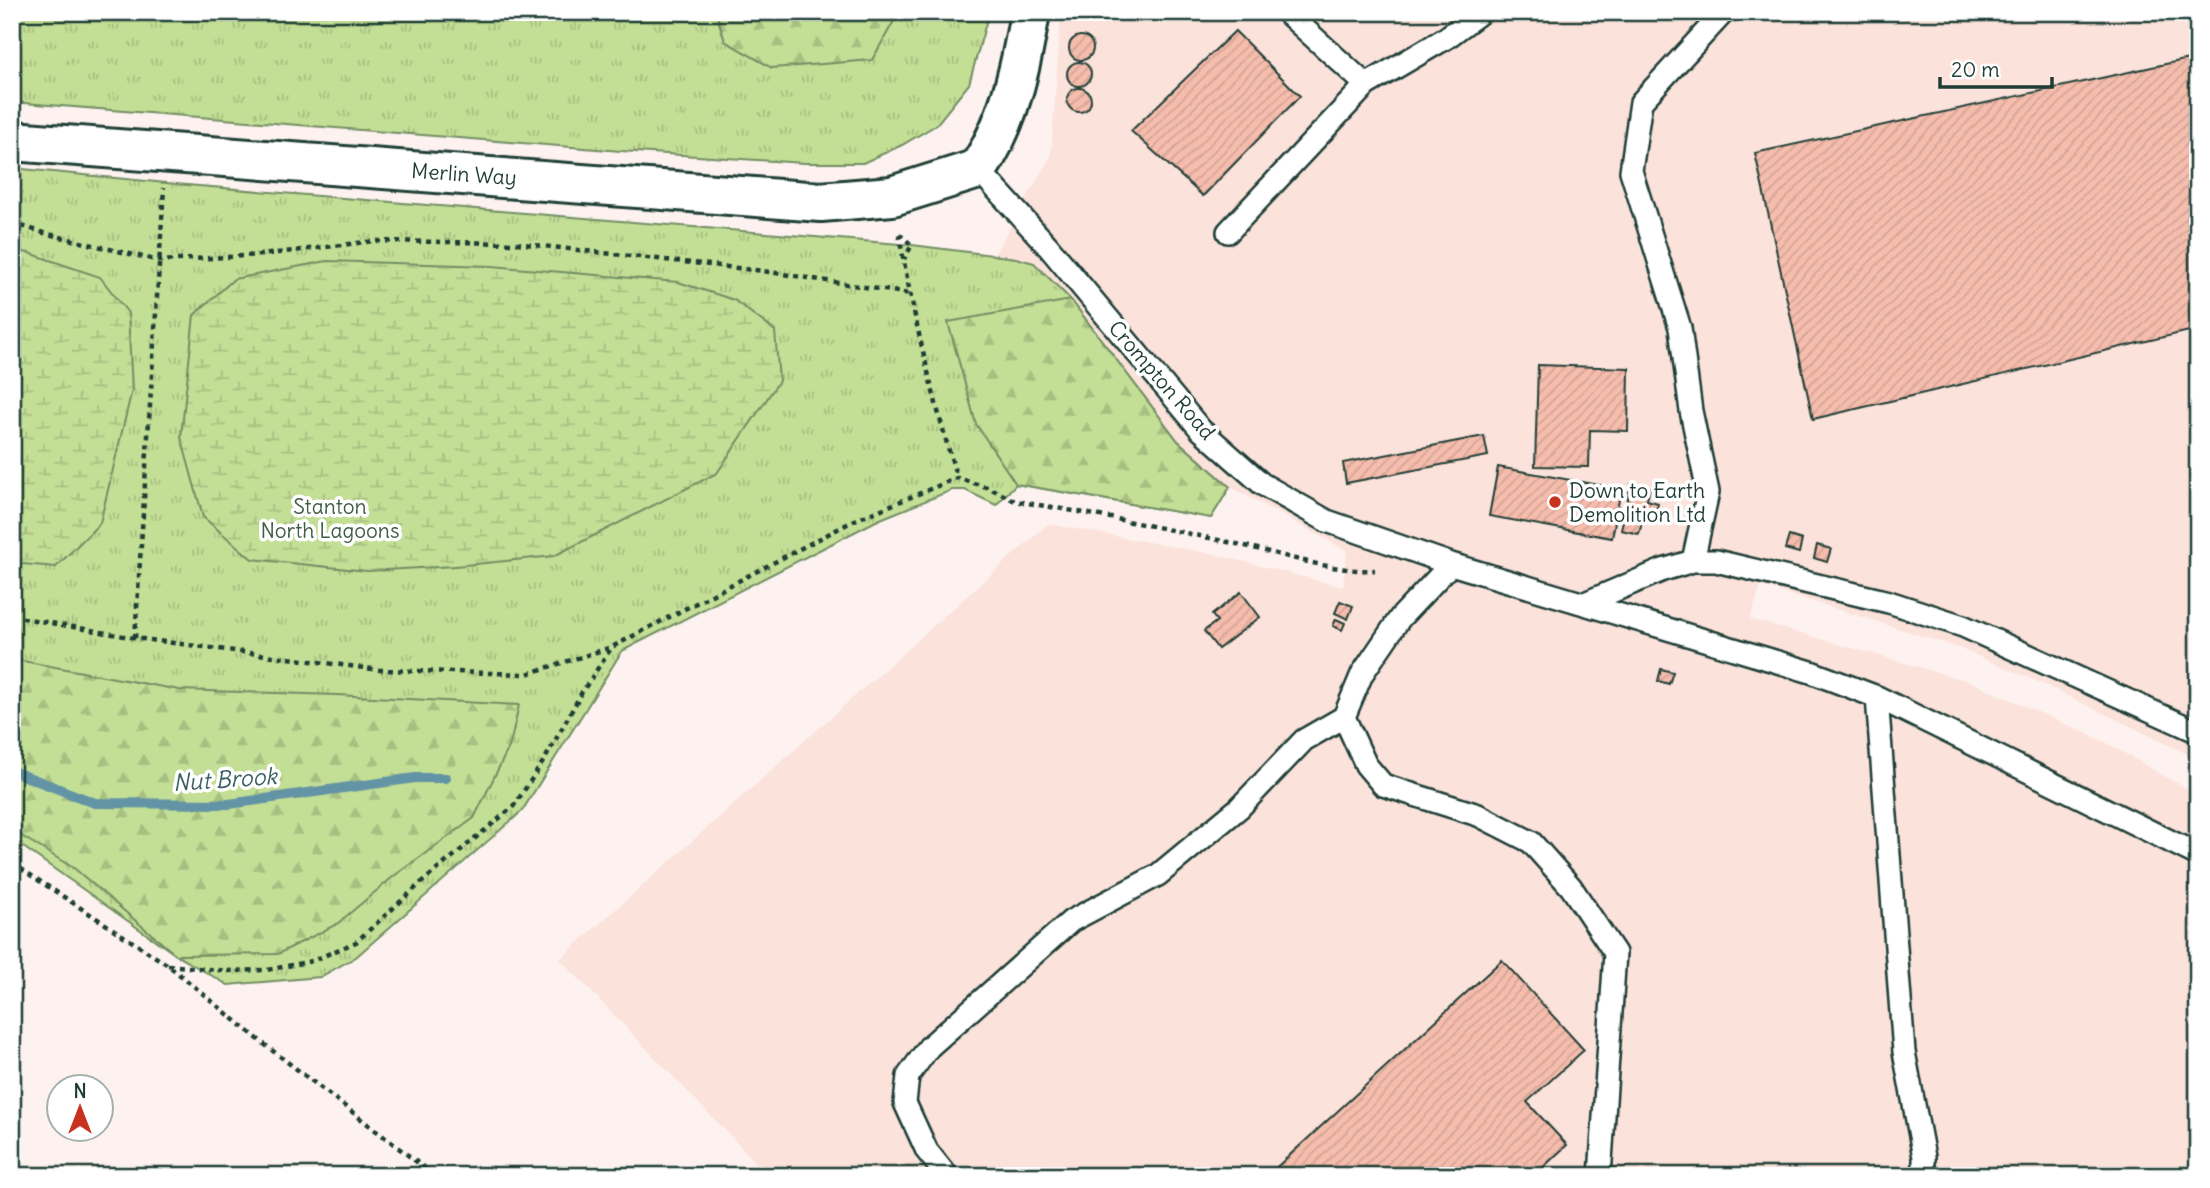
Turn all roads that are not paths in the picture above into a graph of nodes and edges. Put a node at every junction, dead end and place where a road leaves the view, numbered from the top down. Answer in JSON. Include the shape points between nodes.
{"nodes":[{"id":1,"x":1030,"y":12,"type":"edge"},
{"id":2,"x":1286,"y":12,"type":"edge"},
{"id":3,"x":1481,"y":12,"type":"edge"},
{"id":4,"x":1724,"y":12,"type":"edge"},
{"id":5,"x":1366,"y":85,"type":"junction"},
{"id":6,"x":12,"y":141,"type":"edge"},
{"id":7,"x":978,"y":169,"type":"junction"},
{"id":8,"x":1228,"y":232,"type":"dead end"},
{"id":9,"x":1693,"y":561,"type":"junction"},
{"id":10,"x":1451,"y":564,"type":"junction"},
{"id":11,"x":1585,"y":603,"type":"junction"},
{"id":12,"x":1877,"y":696,"type":"junction"},
{"id":13,"x":1344,"y":717,"type":"junction"},
{"id":14,"x":2198,"y":733,"type":"edge"},
{"id":15,"x":2198,"y":855,"type":"edge"},
{"id":16,"x":947,"y":1176,"type":"edge"},
{"id":17,"x":1600,"y":1176,"type":"edge"},
{"id":18,"x":1924,"y":1176,"type":"edge"}],
"edges":[{"from":1,"to":7,"type":"street","via":[[1002,127]]},
{"from":2,"to":5,"type":"lane"},
{"from":3,"to":5,"type":"lane"},
{"from":4,"to":9,"type":"lane","via":[[1641,102],[1631,171],[1680,328],[1708,492]]},
{"from":5,"to":8,"type":"lane"},
{"from":6,"to":7,"type":"street","name":"Merlin Way","via":[[821,202],[903,192]]},
{"from":7,"to":10,"type":"lane","name":"Crompton Road","via":[[1048,245],[1201,430],[1262,484],[1327,522]]},
{"from":9,"to":11,"type":"lane"},
{"from":9,"to":14,"type":"lane","via":[[1716,561],[1800,580],[1963,626]]},
{"from":10,"to":11,"type":"lane","name":"Crompton Road"},
{"from":10,"to":13,"type":"lane","via":[[1400,618],[1363,674]]},
{"from":11,"to":12,"type":"lane","name":"Crompton Road"},
{"from":12,"to":15,"type":"lane","name":"Crompton Road"},
{"from":12,"to":18,"type":"lane","via":[[1904,1052]]},
{"from":13,"to":16,"type":"lane","via":[[1304,740],[1240,808],[1158,875],[1072,921],[929,1047],[908,1076],[905,1103],[928,1151]]},
{"from":13,"to":17,"type":"lane","via":[[1366,765],[1384,785],[1478,814],[1531,842],[1571,887],[1615,953]]}]}
